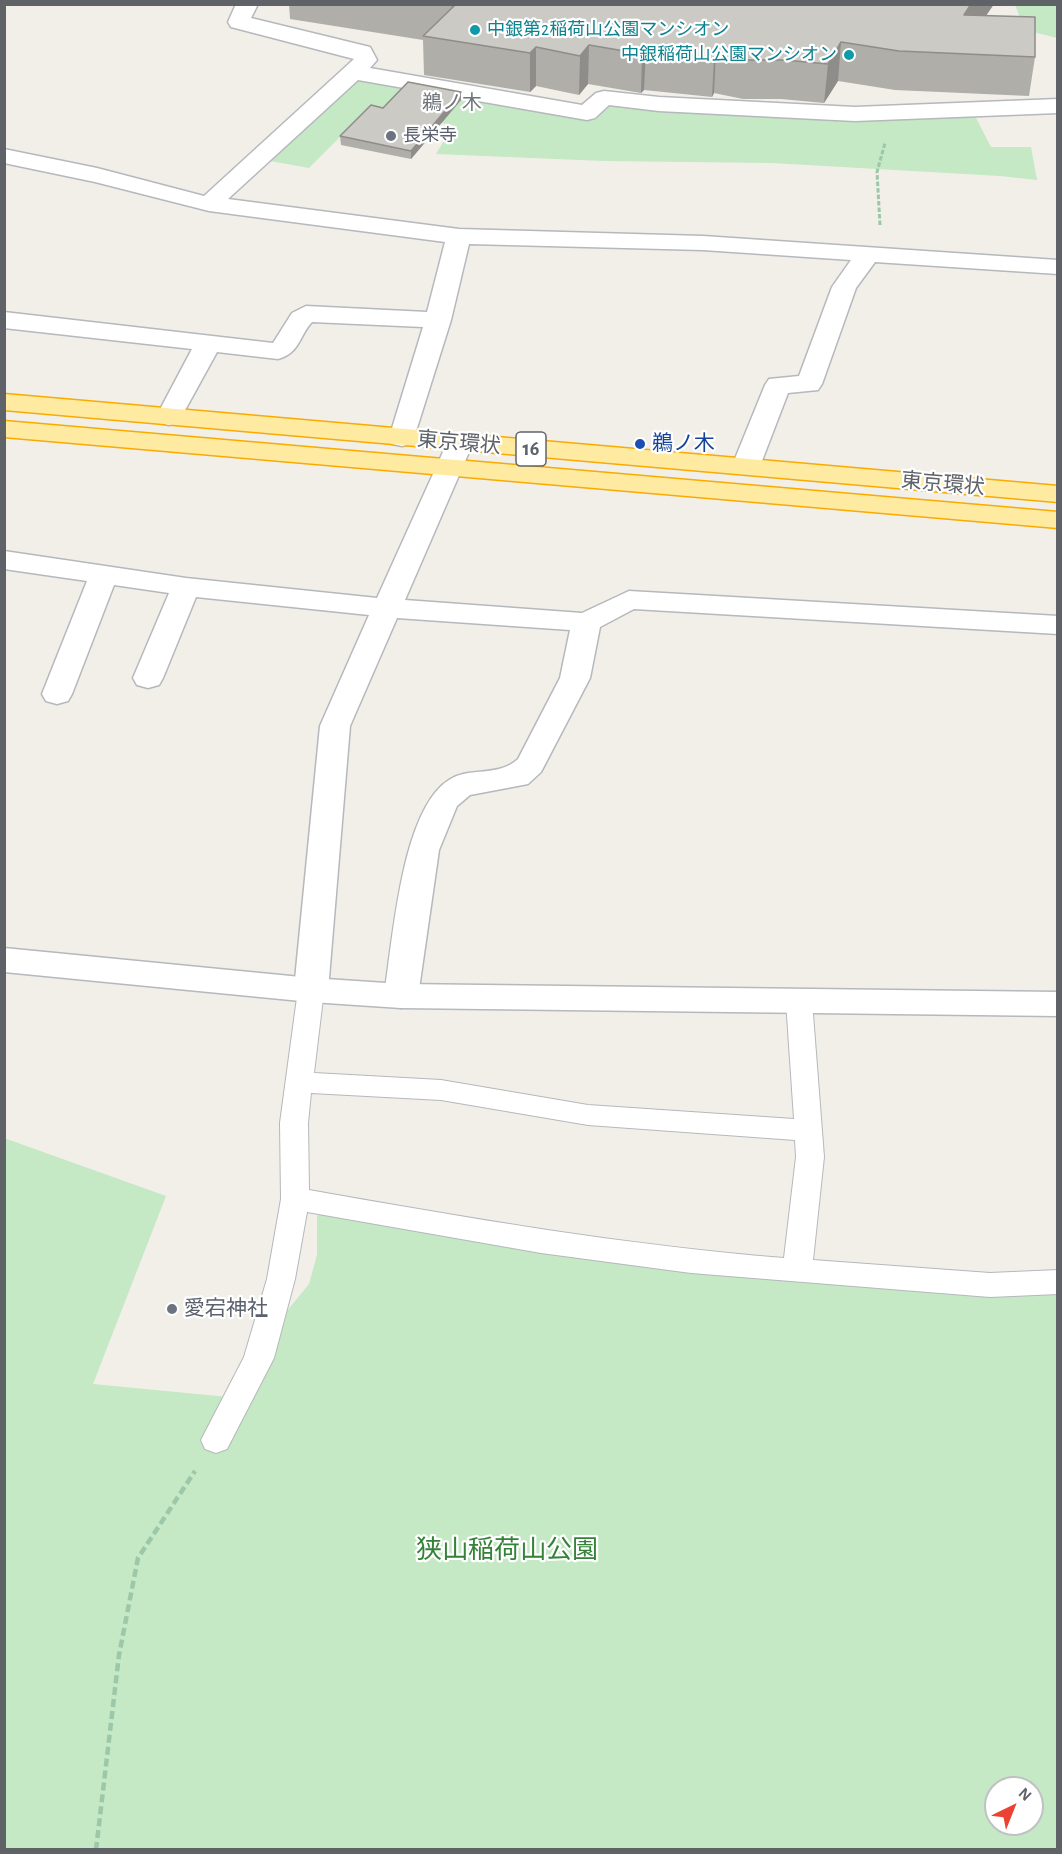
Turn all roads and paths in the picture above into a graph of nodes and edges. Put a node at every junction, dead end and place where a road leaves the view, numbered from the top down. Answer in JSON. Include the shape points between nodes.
{"nodes":[{"id":1,"x":248,"y":4,"type":"edge"},
{"id":2,"x":353,"y":72,"type":"junction"},
{"id":3,"x":1058,"y":106,"type":"edge"},
{"id":4,"x":894,"y":113,"type":"junction"},
{"id":5,"x":4,"y":156,"type":"edge"},
{"id":6,"x":209,"y":204,"type":"junction"},
{"id":7,"x":459,"y":236,"type":"junction"},
{"id":8,"x":875,"y":255,"type":"junction"},
{"id":9,"x":1058,"y":267,"type":"edge"},
{"id":10,"x":4,"y":320,"type":"edge"},
{"id":11,"x":438,"y":320,"type":"junction"},
{"id":12,"x":208,"y":344,"type":"junction"},
{"id":13,"x":4,"y":402,"type":"edge"},
{"id":14,"x":170,"y":417,"type":"junction"},
{"id":15,"x":6,"y":431,"type":"edge"},
{"id":16,"x":402,"y":438,"type":"junction"},
{"id":17,"x":455,"y":456,"type":"junction"},
{"id":18,"x":746,"y":466,"type":"junction"},
{"id":19,"x":1058,"y":494,"type":"edge"},
{"id":20,"x":1058,"y":520,"type":"edge"},
{"id":21,"x":4,"y":560,"type":"edge"},
{"id":22,"x":104,"y":575,"type":"junction"},
{"id":23,"x":186,"y":588,"type":"junction"},
{"id":24,"x":386,"y":608,"type":"junction"},
{"id":25,"x":586,"y":622,"type":"junction"},
{"id":26,"x":1058,"y":625,"type":"edge"},
{"id":27,"x":148,"y":678,"type":"dead end"},
{"id":28,"x":57,"y":694,"type":"dead end"},
{"id":29,"x":4,"y":960,"type":"edge"},
{"id":30,"x":311,"y":990,"type":"junction"},
{"id":31,"x":401,"y":996,"type":"junction"},
{"id":32,"x":799,"y":1001,"type":"junction"},
{"id":33,"x":1058,"y":1004,"type":"edge"},
{"id":34,"x":299,"y":1082,"type":"junction"},
{"id":35,"x":808,"y":1131,"type":"junction"},
{"id":36,"x":295,"y":1199,"type":"junction"},
{"id":37,"x":797,"y":1270,"type":"junction"},
{"id":38,"x":1058,"y":1282,"type":"edge"},
{"id":39,"x":216,"y":1440,"type":"joint"},
{"id":40,"x":96,"y":1850,"type":"edge"}],
"edges":[{"from":1,"to":2,"type":"street","via":[[239,22],[362,52],[366,60]]},
{"from":2,"to":4,"type":"street","via":[[586,113],[604,98],[758,110]]},
{"from":2,"to":6,"type":"street"},
{"from":3,"to":4,"type":"street"},
{"from":4,"to":8,"type":"path","via":[[877,172]]},
{"from":5,"to":6,"type":"street"},
{"from":6,"to":7,"type":"street"},
{"from":7,"to":8,"type":"street","via":[[703,243]]},
{"from":7,"to":11,"type":"street"},
{"from":8,"to":9,"type":"street"},
{"from":8,"to":18,"type":"street","via":[[844,287],[809,384],[778,385]]},
{"from":10,"to":12,"type":"street"},
{"from":11,"to":12,"type":"street","via":[[306,314],[298,320],[287,346],[278,351]]},
{"from":11,"to":16,"type":"street"},
{"from":12,"to":14,"type":"street"},
{"from":13,"to":14,"type":"highway","name":"東京環状","number":"16"},
{"from":14,"to":16,"type":"highway","name":"東京環状","number":"16"},
{"from":15,"to":17,"type":"highway","name":"東京環状","number":"16"},
{"from":16,"to":17,"type":"highway","name":"東京環状","number":"16"},
{"from":17,"to":18,"type":"highway","name":"東京環状","number":"16"},
{"from":17,"to":20,"type":"highway","name":"東京環状","number":"16"},
{"from":17,"to":24,"type":"street"},
{"from":18,"to":19,"type":"highway","name":"東京環状","number":"16"},
{"from":21,"to":22,"type":"street"},
{"from":22,"to":23,"type":"street"},
{"from":22,"to":28,"type":"street"},
{"from":23,"to":24,"type":"street"},
{"from":23,"to":27,"type":"street"},
{"from":24,"to":25,"type":"street"},
{"from":24,"to":30,"type":"street","via":[[335,726]]},
{"from":25,"to":26,"type":"street","via":[[629,600]]},
{"from":25,"to":31,"type":"street","via":[[575,678],[530,765],[517,777],[461,786],[444,800],[423,850]]},
{"from":29,"to":30,"type":"street"},
{"from":30,"to":31,"type":"street"},
{"from":30,"to":34,"type":"lane"},
{"from":31,"to":32,"type":"street"},
{"from":32,"to":33,"type":"street"},
{"from":32,"to":35,"type":"lane"},
{"from":34,"to":35,"type":"lane","via":[[441,1090],[588,1115]]},
{"from":34,"to":36,"type":"lane","via":[[294,1123]]},
{"from":35,"to":37,"type":"lane","via":[[810,1157]]},
{"from":36,"to":37,"type":"lane","via":[[691,1263]]},
{"from":36,"to":39,"type":"lane","via":[[281,1279],[260,1358]]},
{"from":37,"to":38,"type":"lane","via":[[990,1285]]},
{"from":39,"to":40,"type":"path","via":[[138,1558],[119,1655]]}]}
